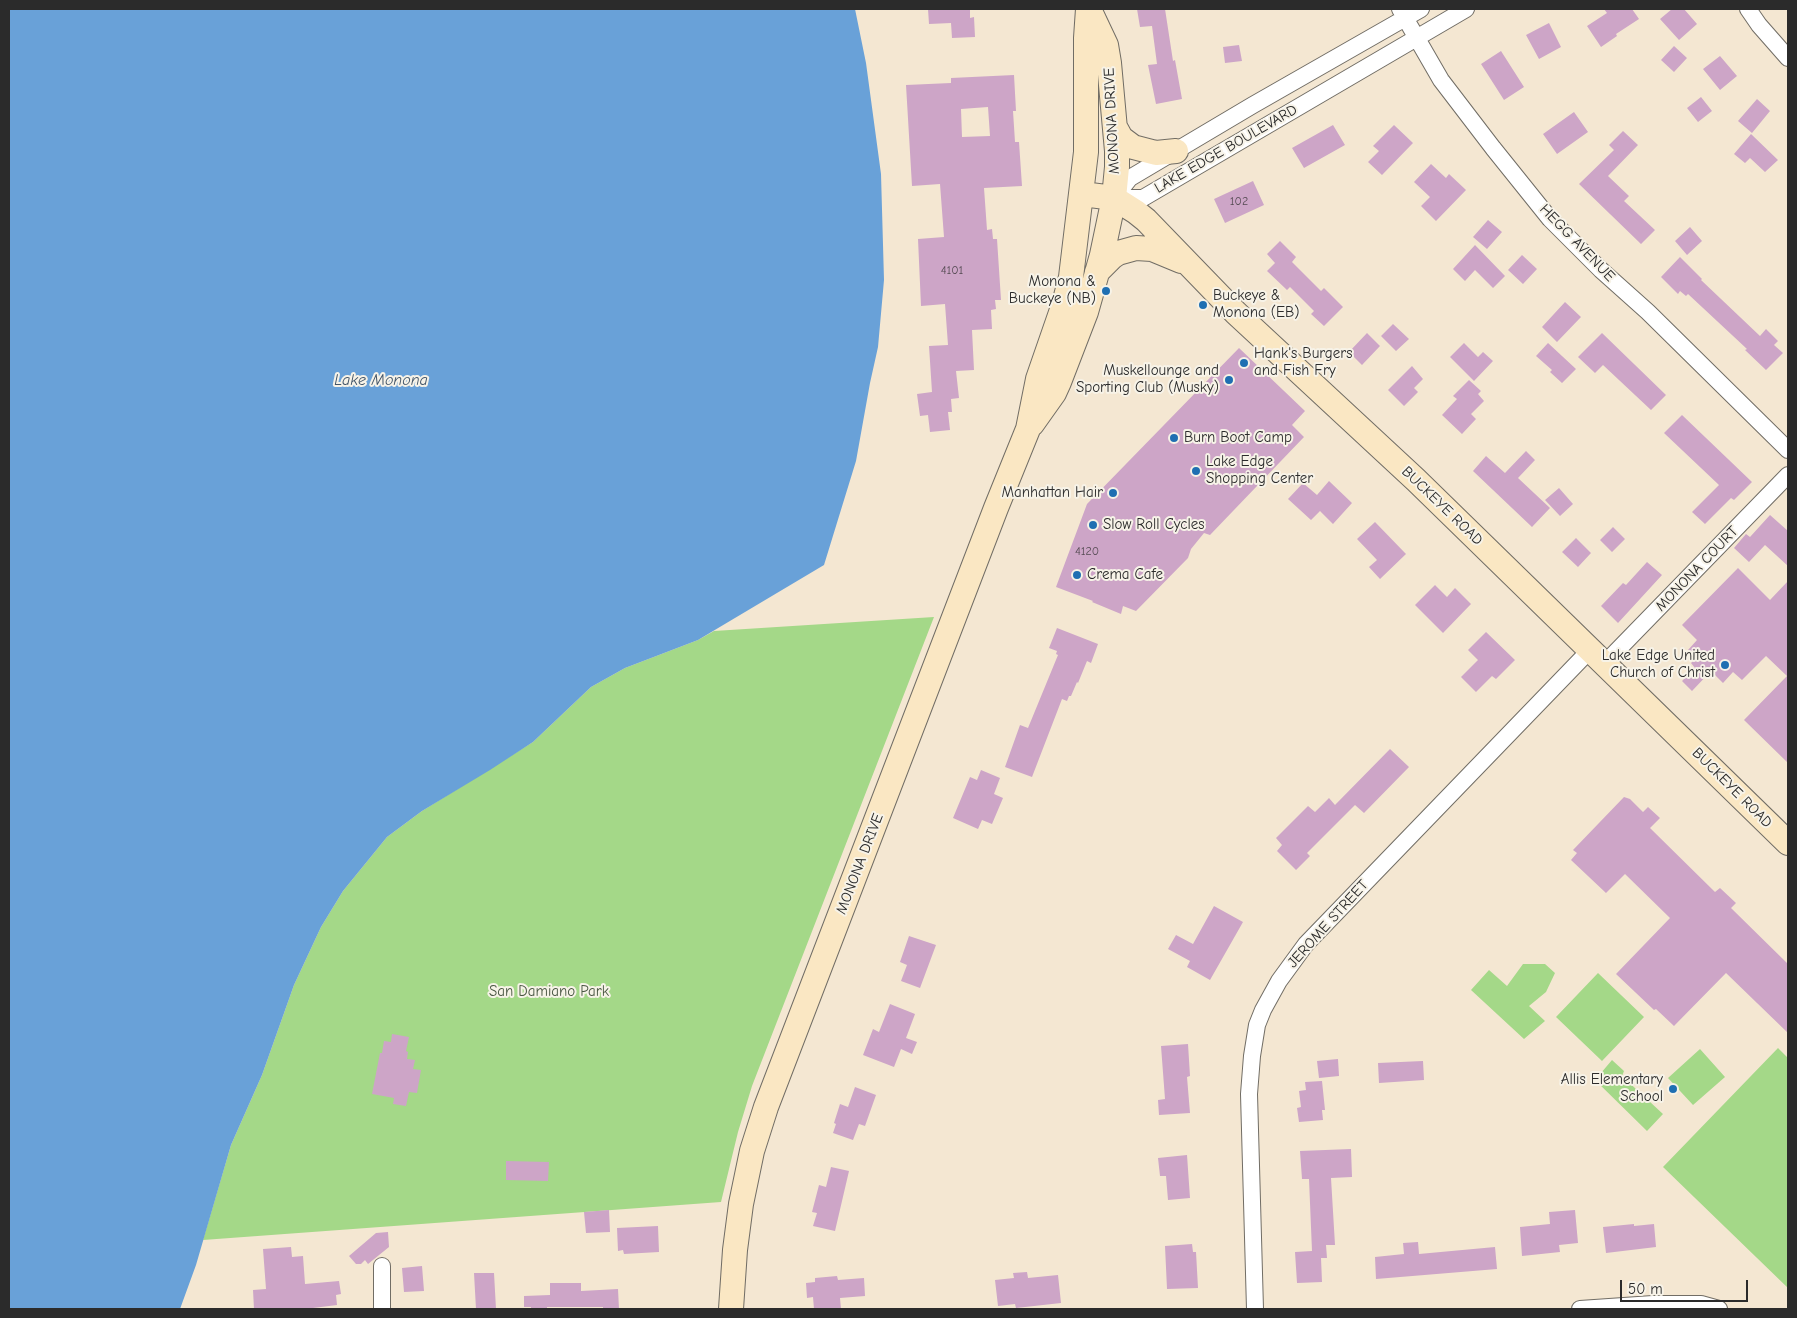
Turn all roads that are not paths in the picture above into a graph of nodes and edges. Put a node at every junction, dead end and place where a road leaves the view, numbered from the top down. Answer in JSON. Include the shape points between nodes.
{"nodes":[{"id":1,"x":1089,"y":9,"type":"edge"},
{"id":2,"x":1421,"y":9,"type":"edge"},
{"id":3,"x":1466,"y":9,"type":"edge"},
{"id":4,"x":1748,"y":9,"type":"edge"},
{"id":5,"x":1402,"y":14,"type":"edge"},
{"id":6,"x":1417,"y":38,"type":"junction"},
{"id":7,"x":1788,"y":58,"type":"edge"},
{"id":8,"x":1115,"y":127,"type":"junction"},
{"id":9,"x":1176,"y":151,"type":"junction"},
{"id":10,"x":1082,"y":194,"type":"junction"},
{"id":11,"x":1114,"y":198,"type":"junction"},
{"id":12,"x":1192,"y":266,"type":"junction"},
{"id":13,"x":1097,"y":272,"type":"junction"},
{"id":14,"x":1028,"y":429,"type":"junction"},
{"id":15,"x":1788,"y":450,"type":"edge"},
{"id":16,"x":1788,"y":475,"type":"edge"},
{"id":17,"x":1598,"y":656,"type":"junction"},
{"id":18,"x":1788,"y":843,"type":"edge"},
{"id":19,"x":382,"y":1266,"type":"dead end"},
{"id":20,"x":382,"y":1309,"type":"edge"},
{"id":21,"x":731,"y":1309,"type":"edge"},
{"id":22,"x":1255,"y":1309,"type":"edge"},
{"id":23,"x":1580,"y":1309,"type":"edge"},
{"id":24,"x":1719,"y":1309,"type":"edge"}],
"edges":[{"from":1,"to":8,"type":"street","name":"MONONA DRIVE","via":[[1106,45]]},
{"from":1,"to":10,"type":"street","name":"MONONA DRIVE","via":[[1086,38],[1087,138]]},
{"from":2,"to":5,"type":"street","name":"LAKE EDGE BOULEVARD"},
{"from":3,"to":6,"type":"street","name":"LAKE EDGE BOULEVARD"},
{"from":4,"to":7,"type":"street"},
{"from":5,"to":6,"type":"street","name":"HEGG AVENUE"},
{"from":5,"to":9,"type":"street","name":"LAKE EDGE BOULEVARD"},
{"from":6,"to":11,"type":"street","name":"LAKE EDGE BOULEVARD","via":[[1143,198]]},
{"from":6,"to":15,"type":"street","name":"HEGG AVENUE","via":[[1441,80],[1550,219]]},
{"from":8,"to":9,"type":"street","via":[[1121,138],[1133,147],[1156,152]]},
{"from":8,"to":11,"type":"street","name":"MONONA DRIVE","via":[[1117,167]]},
{"from":9,"to":11,"type":"street","name":"LAKE EDGE BOULEVARD","via":[[1130,178]]},
{"from":10,"to":11,"type":"street","name":"BUCKEYE ROAD"},
{"from":10,"to":14,"type":"street","name":"MONONA DRIVE","via":[[1064,304],[1038,379]]},
{"from":11,"to":12,"type":"street","name":"BUCKEYE ROAD","via":[[1136,212]]},
{"from":11,"to":13,"type":"street","name":"MONONA DRIVE"},
{"from":12,"to":13,"type":"street","via":[[1159,251],[1136,248],[1112,257]]},
{"from":12,"to":17,"type":"street","name":"BUCKEYE ROAD","via":[[1236,313],[1416,480]]},
{"from":13,"to":14,"type":"street","name":"MONONA DRIVE","via":[[1086,312],[1059,382]]},
{"from":14,"to":21,"type":"street","name":"MONONA DRIVE","via":[[766,1106],[741,1204]]},
{"from":16,"to":17,"type":"street","name":"MONONA COURT"},
{"from":17,"to":18,"type":"street","name":"BUCKEYE ROAD"},
{"from":17,"to":22,"type":"street","name":"JEROME STREET","via":[[1312,936],[1278,981],[1257,1025],[1249,1094]]},
{"from":19,"to":20,"type":"street"},
{"from":23,"to":24,"type":"street","via":[[1653,1304],[1701,1304]]}]}
